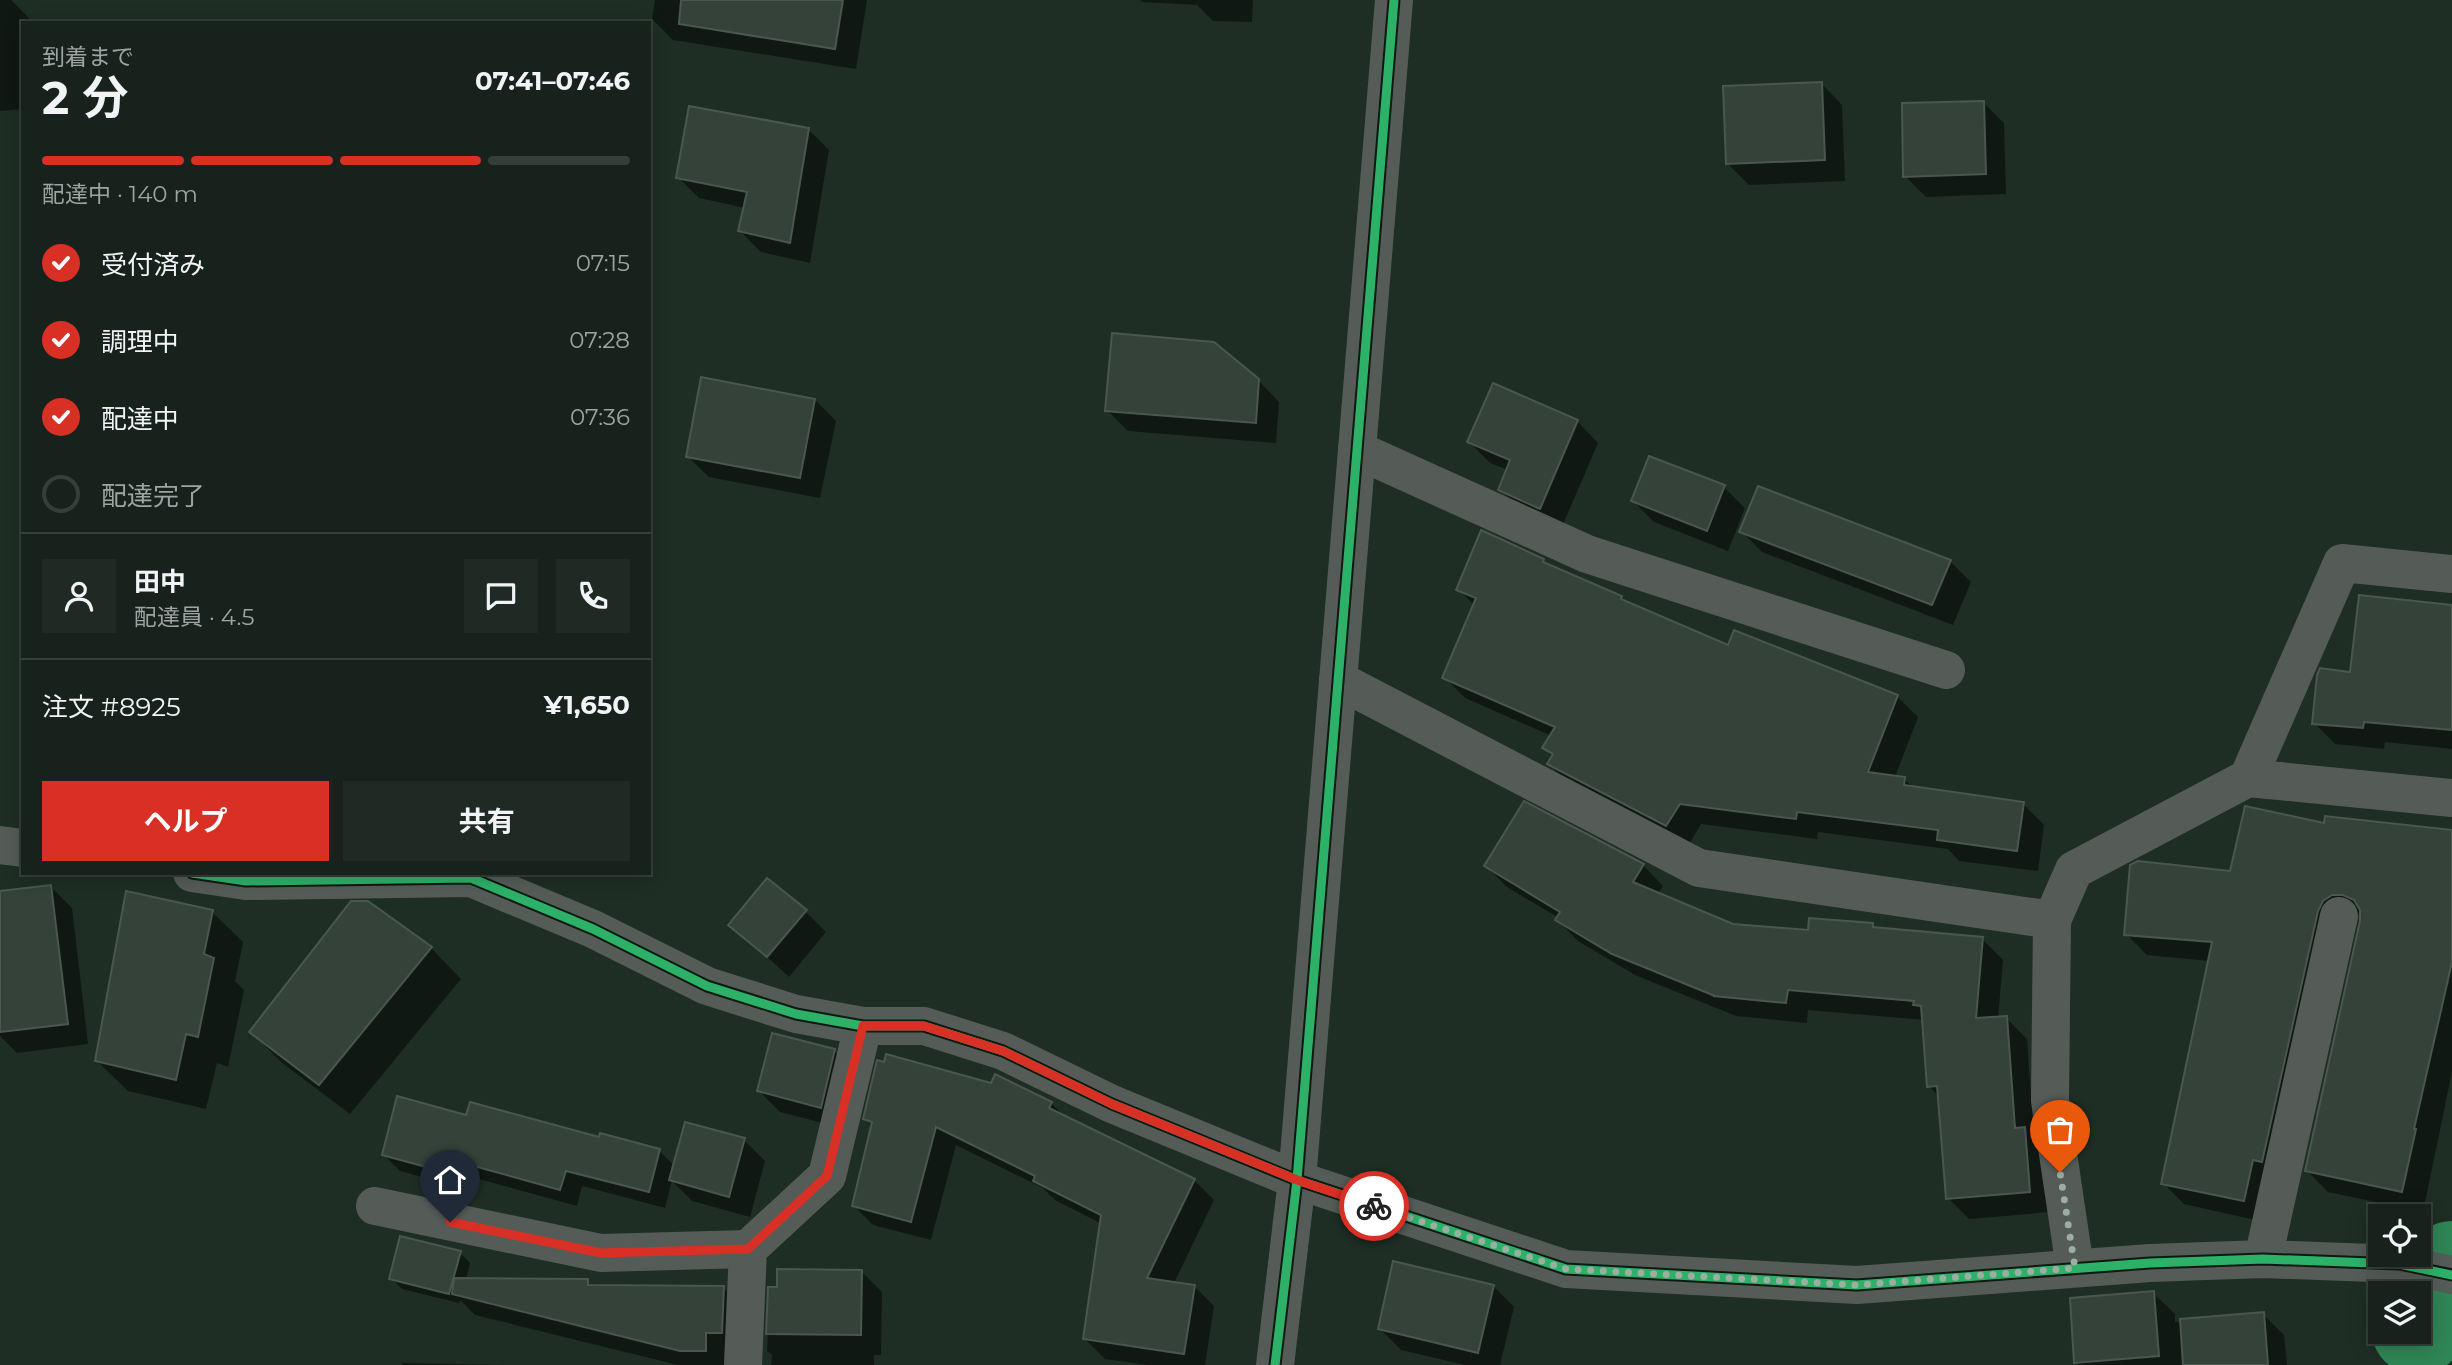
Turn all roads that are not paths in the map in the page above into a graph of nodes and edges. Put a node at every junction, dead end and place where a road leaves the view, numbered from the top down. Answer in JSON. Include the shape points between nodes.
{"nodes":[{"id":1,"x":1394,"y":0,"type":"edge"},
{"id":2,"x":1357,"y":450,"type":"junction"},
{"id":3,"x":2452,"y":574,"type":"edge"},
{"id":4,"x":1945,"y":670,"type":"dead end"},
{"id":5,"x":1338,"y":680,"type":"junction"},
{"id":6,"x":2248,"y":778,"type":"junction"},
{"id":7,"x":2452,"y":797,"type":"edge"},
{"id":8,"x":0,"y":845,"type":"edge"},
{"id":9,"x":21,"y":848,"type":"edge"},
{"id":10,"x":206,"y":875,"type":"edge"},
{"id":11,"x":2339,"y":916,"type":"dead end"},
{"id":12,"x":2052,"y":920,"type":"junction"},
{"id":13,"x":863,"y":1026,"type":"junction"},
{"id":14,"x":1297,"y":1180,"type":"junction"},
{"id":15,"x":374,"y":1206,"type":"dead end"},
{"id":16,"x":748,"y":1249,"type":"junction"},
{"id":17,"x":2263,"y":1259,"type":"junction"},
{"id":18,"x":2075,"y":1268,"type":"junction"},
{"id":19,"x":2452,"y":1275,"type":"edge"},
{"id":20,"x":743,"y":1365,"type":"edge"},
{"id":21,"x":1275,"y":1365,"type":"edge"}],
"edges":[{"from":1,"to":2,"type":"street"},
{"from":2,"to":4,"type":"street","via":[[1587,554]]},
{"from":2,"to":5,"type":"street"},
{"from":3,"to":6,"type":"street","via":[[2342,563]]},
{"from":5,"to":12,"type":"street","via":[[1699,868]]},
{"from":5,"to":14,"type":"street"},
{"from":6,"to":7,"type":"street"},
{"from":6,"to":12,"type":"street","via":[[2074,870]]},
{"from":8,"to":9,"type":"street"},
{"from":10,"to":13,"type":"street","via":[[246,881],[471,878],[593,929],[707,986],[796,1014]]},
{"from":11,"to":17,"type":"street"},
{"from":12,"to":18,"type":"street","via":[[2050,1100]]},
{"from":13,"to":14,"type":"street","via":[[924,1026],[1003,1051],[1112,1104]]},
{"from":13,"to":16,"type":"street","via":[[827,1176]]},
{"from":14,"to":18,"type":"street","via":[[1566,1269],[1857,1285]]},
{"from":14,"to":21,"type":"street"},
{"from":15,"to":16,"type":"street","via":[[601,1253]]},
{"from":16,"to":20,"type":"street"},
{"from":17,"to":18,"type":"street"},
{"from":17,"to":19,"type":"street","via":[[2399,1264]]}]}
